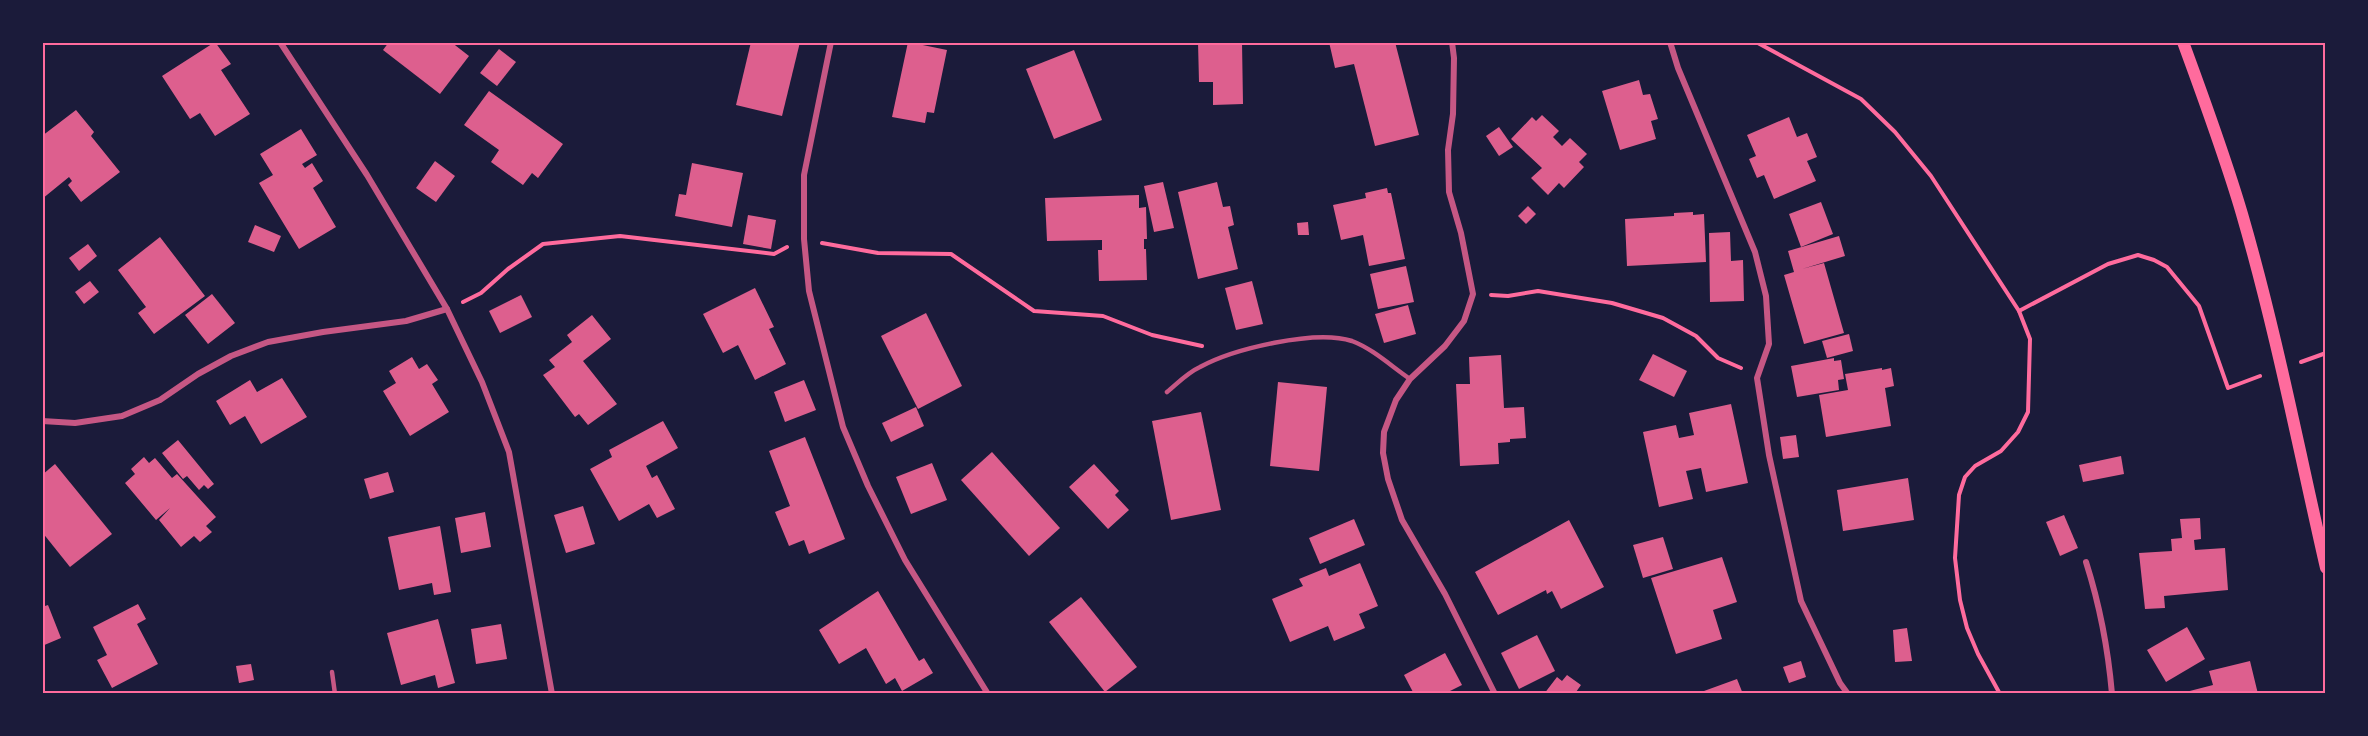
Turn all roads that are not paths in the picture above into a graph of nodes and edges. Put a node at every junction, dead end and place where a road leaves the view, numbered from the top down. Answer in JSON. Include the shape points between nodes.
{"nodes":[{"id":1,"x":280,"y":42,"type":"edge"},
{"id":2,"x":831,"y":42,"type":"edge"},
{"id":3,"x":1452,"y":42,"type":"edge"},
{"id":4,"x":1670,"y":42,"type":"edge"},
{"id":5,"x":2183,"y":42,"type":"edge"},
{"id":6,"x":447,"y":309,"type":"junction"},
{"id":7,"x":1410,"y":379,"type":"junction"},
{"id":8,"x":1167,"y":392,"type":"dead end"},
{"id":9,"x":42,"y":421,"type":"edge"},
{"id":10,"x":2086,"y":562,"type":"dead end"},
{"id":11,"x":2326,"y":568,"type":"edge"},
{"id":12,"x":332,"y":672,"type":"dead end"},
{"id":13,"x":335,"y":694,"type":"edge"},
{"id":14,"x":552,"y":694,"type":"edge"},
{"id":15,"x":988,"y":694,"type":"edge"},
{"id":16,"x":1495,"y":694,"type":"edge"},
{"id":17,"x":1848,"y":694,"type":"edge"},
{"id":18,"x":2112,"y":694,"type":"edge"}],
"edges":[{"from":1,"to":6,"type":"street","via":[[367,175]]},
{"from":2,"to":15,"type":"street","via":[[804,175],[809,291],[843,427],[868,486],[905,560]]},
{"from":3,"to":7,"type":"street","via":[[1449,192],[1473,294],[1464,321],[1445,346]]},
{"from":4,"to":17,"type":"street","via":[[1758,262],[1766,296],[1769,344],[1757,378],[1769,455],[1801,601]]},
{"from":5,"to":11,"type":"main road","via":[[2244,225]]},
{"from":6,"to":9,"type":"street","via":[[405,321],[268,342],[231,356],[160,400],[122,416],[75,423]]},
{"from":6,"to":14,"type":"street","via":[[482,382],[509,452]]},
{"from":7,"to":8,"type":"lane","via":[[1351,341],[1326,338],[1290,340],[1228,355],[1187,374]]},
{"from":7,"to":16,"type":"street","via":[[1396,400],[1384,432],[1388,479],[1402,520],[1445,594]]},
{"from":10,"to":18,"type":"street","via":[[2099,604]]},
{"from":12,"to":13,"type":"lane"}]}
